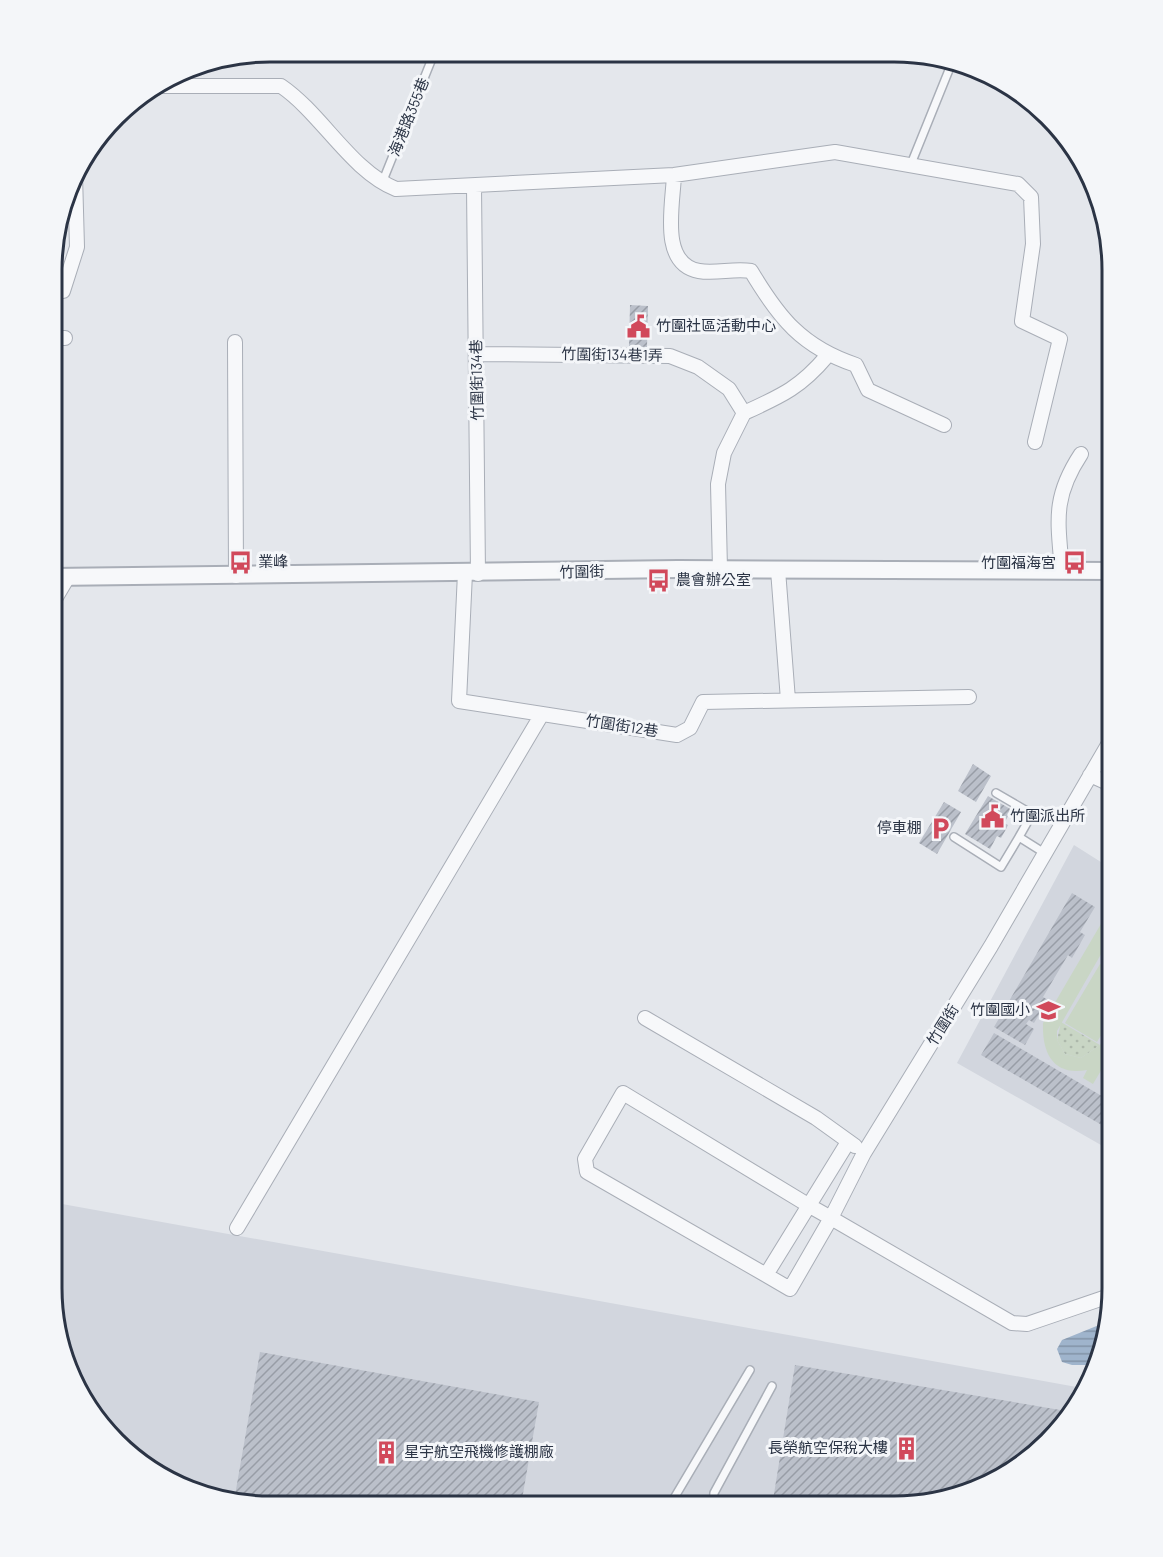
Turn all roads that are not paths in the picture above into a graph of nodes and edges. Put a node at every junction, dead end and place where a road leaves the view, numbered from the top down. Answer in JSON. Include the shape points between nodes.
{"nodes":[{"id":1,"x":431,"y":62,"type":"edge"},
{"id":2,"x":949,"y":70,"type":"edge"},
{"id":3,"x":172,"y":86,"type":"edge"},
{"id":4,"x":911,"y":164,"type":"junction"},
{"id":5,"x":674,"y":176,"type":"junction"},
{"id":6,"x":382,"y":183,"type":"junction"},
{"id":7,"x":474,"y":187,"type":"junction"},
{"id":8,"x":76,"y":197,"type":"edge"},
{"id":9,"x":62,"y":283,"type":"edge"},
{"id":10,"x":235,"y":342,"type":"dead end"},
{"id":11,"x":477,"y":354,"type":"junction"},
{"id":12,"x":826,"y":356,"type":"junction"},
{"id":13,"x":744,"y":413,"type":"junction"},
{"id":14,"x":944,"y":425,"type":"dead end"},
{"id":15,"x":1035,"y":442,"type":"dead end"},
{"id":16,"x":1081,"y":454,"type":"dead end"},
{"id":17,"x":720,"y":569,"type":"junction"},
{"id":18,"x":778,"y":570,"type":"junction"},
{"id":19,"x":1062,"y":571,"type":"junction"},
{"id":20,"x":1102,"y":571,"type":"edge"},
{"id":21,"x":472,"y":573,"type":"junction"},
{"id":22,"x":236,"y":576,"type":"junction"},
{"id":23,"x":62,"y":577,"type":"edge"},
{"id":24,"x":969,"y":697,"type":"dead end"},
{"id":25,"x":788,"y":700,"type":"junction"},
{"id":26,"x":542,"y":714,"type":"junction"},
{"id":27,"x":1102,"y":756,"type":"edge"},
{"id":28,"x":1090,"y":775,"type":"junction"},
{"id":29,"x":1102,"y":780,"type":"edge"},
{"id":30,"x":996,"y":793,"type":"dead end"},
{"id":31,"x":954,"y":837,"type":"dead end"},
{"id":32,"x":1019,"y":837,"type":"junction"},
{"id":33,"x":1046,"y":854,"type":"junction"},
{"id":34,"x":645,"y":1018,"type":"dead end"},
{"id":35,"x":848,"y":1142,"type":"junction"},
{"id":36,"x":864,"y":1153,"type":"junction"},
{"id":37,"x":808,"y":1205,"type":"junction"},
{"id":38,"x":831,"y":1218,"type":"junction"},
{"id":39,"x":237,"y":1228,"type":"dead end"},
{"id":40,"x":766,"y":1275,"type":"junction"},
{"id":41,"x":1101,"y":1299,"type":"edge"},
{"id":42,"x":750,"y":1370,"type":"dead end"},
{"id":43,"x":772,"y":1386,"type":"dead end"},
{"id":44,"x":674,"y":1496,"type":"edge"},
{"id":45,"x":714,"y":1496,"type":"edge"}],
"edges":[{"from":1,"to":6,"type":"lane","name":"海港路355巷"},
{"from":2,"to":4,"type":"lane"},
{"from":3,"to":6,"type":"street","via":[[282,86]]},
{"from":4,"to":5,"type":"street","via":[[835,152]]},
{"from":4,"to":15,"type":"street","via":[[1018,184],[1031,197],[1033,244],[1022,321],[1060,339]]},
{"from":5,"to":7,"type":"street"},
{"from":5,"to":12,"type":"street","via":[[672,234],[680,262],[698,271],[751,271],[774,309]]},
{"from":6,"to":7,"type":"street","via":[[396,189]]},
{"from":7,"to":11,"type":"street","name":"竹圍街134巷"},
{"from":8,"to":9,"type":"street","via":[[77,247]]},
{"from":10,"to":22,"type":"street"},
{"from":11,"to":13,"type":"street","name":"竹圍街134巷1弄","via":[[670,356],[698,367],[729,389]]},
{"from":11,"to":21,"type":"street","name":"竹圍街134巷"},
{"from":12,"to":13,"type":"street","via":[[807,380]]},
{"from":12,"to":14,"type":"street","via":[[856,366],[868,390]]},
{"from":13,"to":17,"type":"street","via":[[724,453],[718,484]]},
{"from":16,"to":19,"type":"street","via":[[1058,501]]},
{"from":17,"to":18,"type":"street","name":"竹圍街"},
{"from":17,"to":21,"type":"street","name":"竹圍街"},
{"from":18,"to":19,"type":"street","name":"竹圍街"},
{"from":18,"to":25,"type":"street"},
{"from":19,"to":20,"type":"street","name":"竹圍街"},
{"from":21,"to":22,"type":"street","name":"竹圍街"},
{"from":21,"to":26,"type":"street","name":"竹圍街12巷","via":[[459,701]]},
{"from":22,"to":23,"type":"street","name":"竹圍街"},
{"from":24,"to":25,"type":"street","name":"竹圍街12巷"},
{"from":25,"to":26,"type":"street","name":"竹圍街12巷","via":[[703,702],[690,728],[677,735]]},
{"from":26,"to":39,"type":"street"},
{"from":27,"to":28,"type":"street","name":"竹圍街"},
{"from":28,"to":29,"type":"street"},
{"from":28,"to":33,"type":"street","name":"竹圍街"},
{"from":30,"to":32,"type":"lane","via":[[1032,814]]},
{"from":31,"to":32,"type":"lane","via":[[1001,867]]},
{"from":32,"to":33,"type":"lane"},
{"from":33,"to":36,"type":"street","name":"竹圍街"},
{"from":34,"to":35,"type":"street","via":[[816,1118]]},
{"from":35,"to":36,"type":"street"},
{"from":35,"to":37,"type":"street"},
{"from":36,"to":38,"type":"street","name":"竹圍街"},
{"from":37,"to":38,"type":"street"},
{"from":37,"to":40,"type":"street"},
{"from":37,"to":40,"type":"street","via":[[623,1093],[585,1160],[587,1172]]},
{"from":38,"to":40,"type":"street","name":"竹圍街","via":[[789,1288]]},
{"from":38,"to":41,"type":"street","via":[[1012,1323],[1027,1324]]},
{"from":42,"to":44,"type":"lane"},
{"from":43,"to":45,"type":"lane"}]}
